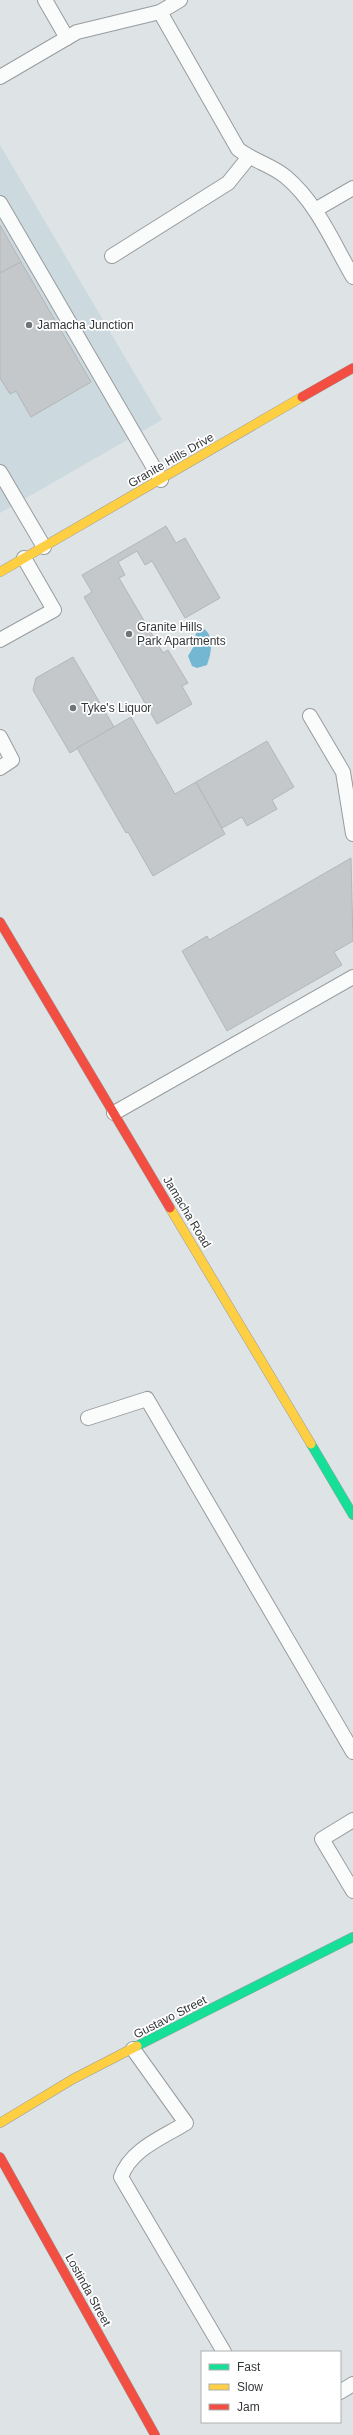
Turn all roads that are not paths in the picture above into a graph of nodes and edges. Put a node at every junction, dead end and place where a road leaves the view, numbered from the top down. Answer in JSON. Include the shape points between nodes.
{"nodes":[{"id":1,"x":45,"y":0,"type":"edge"},
{"id":2,"x":180,"y":0,"type":"edge"},
{"id":3,"x":160,"y":12,"type":"junction"},
{"id":4,"x":67,"y":38,"type":"junction"},
{"id":5,"x":0,"y":77,"type":"edge"},
{"id":6,"x":249,"y":157,"type":"junction"},
{"id":7,"x":353,"y":188,"type":"edge"},
{"id":8,"x":0,"y":203,"type":"edge"},
{"id":9,"x":315,"y":210,"type":"junction"},
{"id":10,"x":112,"y":256,"type":"dead end"},
{"id":11,"x":353,"y":277,"type":"edge"},
{"id":12,"x":353,"y":368,"type":"edge"},
{"id":13,"x":0,"y":472,"type":"edge"},
{"id":14,"x":161,"y":480,"type":"junction"},
{"id":15,"x":44,"y":547,"type":"junction"},
{"id":16,"x":24,"y":558,"type":"junction"},
{"id":17,"x":0,"y":572,"type":"edge"},
{"id":18,"x":0,"y":640,"type":"edge"},
{"id":19,"x":310,"y":716,"type":"dead end"},
{"id":20,"x":0,"y":737,"type":"edge"},
{"id":21,"x":0,"y":768,"type":"edge"},
{"id":22,"x":353,"y":834,"type":"edge"},
{"id":23,"x":0,"y":922,"type":"edge"},
{"id":24,"x":353,"y":977,"type":"edge"},
{"id":25,"x":114,"y":1113,"type":"junction"},
{"id":26,"x":88,"y":1418,"type":"dead end"},
{"id":27,"x":353,"y":1515,"type":"edge"},
{"id":28,"x":353,"y":1752,"type":"edge"},
{"id":29,"x":353,"y":1820,"type":"edge"},
{"id":30,"x":353,"y":1891,"type":"edge"},
{"id":31,"x":353,"y":1937,"type":"edge"},
{"id":32,"x":134,"y":2049,"type":"junction"},
{"id":33,"x":0,"y":2123,"type":"edge"},
{"id":34,"x":0,"y":2157,"type":"edge"},
{"id":35,"x":223,"y":2351,"type":"edge"},
{"id":36,"x":353,"y":2384,"type":"edge"},
{"id":37,"x":341,"y":2391,"type":"edge"},
{"id":38,"x":155,"y":2435,"type":"edge"}],
"edges":[{"from":1,"to":4,"type":"lane"},
{"from":2,"to":3,"type":"lane"},
{"from":3,"to":4,"type":"lane","via":[[77,32]]},
{"from":3,"to":6,"type":"lane","via":[[238,149]]},
{"from":4,"to":5,"type":"lane"},
{"from":6,"to":9,"type":"lane","via":[[285,176]]},
{"from":6,"to":10,"type":"lane","via":[[228,183]]},
{"from":7,"to":9,"type":"lane"},
{"from":8,"to":14,"type":"lane"},
{"from":9,"to":11,"type":"lane"},
{"from":12,"to":14,"type":"street","name":"Granite Hills Drive"},
{"from":13,"to":15,"type":"lane"},
{"from":14,"to":15,"type":"street","name":"Granite Hills Drive"},
{"from":15,"to":16,"type":"street","name":"Granite Hills Drive"},
{"from":16,"to":17,"type":"street","name":"Granite Hills Drive"},
{"from":16,"to":18,"type":"lane","via":[[54,610]]},
{"from":19,"to":22,"type":"lane","via":[[342,772]]},
{"from":20,"to":21,"type":"lane","via":[[12,760]]},
{"from":23,"to":25,"type":"street","name":"Jamacha Road"},
{"from":24,"to":25,"type":"lane"},
{"from":25,"to":27,"type":"street","name":"Jamacha Road"},
{"from":26,"to":28,"type":"lane","via":[[147,1399]]},
{"from":29,"to":30,"type":"lane","via":[[322,1839]]},
{"from":31,"to":32,"type":"street","name":"Gustavo Street"},
{"from":32,"to":33,"type":"street","name":"Gustavo Street","via":[[73,2079]]},
{"from":32,"to":35,"type":"lane","via":[[186,2123],[135,2154],[126,2164],[121,2177]]},
{"from":34,"to":38,"type":"street","name":"Lostinda Street"},
{"from":36,"to":37,"type":"lane"}]}
